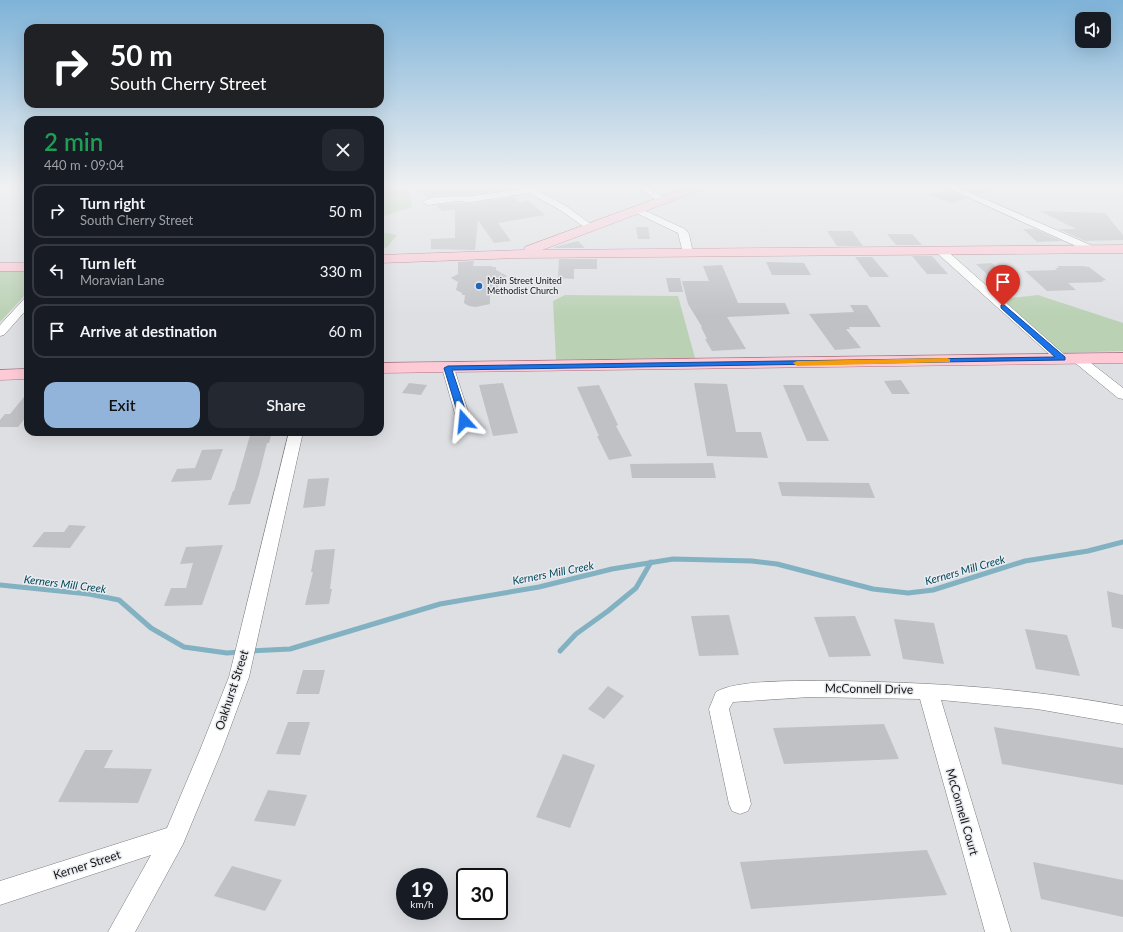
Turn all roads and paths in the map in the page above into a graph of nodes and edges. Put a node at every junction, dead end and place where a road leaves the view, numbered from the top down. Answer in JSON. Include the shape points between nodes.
{"nodes":[{"id":1,"x":586,"y":228,"type":"edge"},
{"id":2,"x":677,"y":228,"type":"edge"},
{"id":3,"x":1044,"y":228,"type":"edge"},
{"id":4,"x":1090,"y":248,"type":"junction"},
{"id":5,"x":1123,"y":249,"type":"edge"},
{"id":6,"x":941,"y":251,"type":"junction"},
{"id":7,"x":688,"y":253,"type":"junction"},
{"id":8,"x":519,"y":254,"type":"junction"},
{"id":9,"x":384,"y":259,"type":"edge"},
{"id":10,"x":0,"y":267,"type":"edge"},
{"id":11,"x":24,"y":267,"type":"edge"},
{"id":12,"x":24,"y":305,"type":"edge"},
{"id":13,"x":0,"y":332,"type":"edge"},
{"id":14,"x":1123,"y":358,"type":"edge"},
{"id":15,"x":1062,"y":359,"type":"junction"},
{"id":16,"x":1078,"y":359,"type":"junction"},
{"id":17,"x":384,"y":368,"type":"edge"},
{"id":18,"x":448,"y":368,"type":"junction"},
{"id":19,"x":24,"y":374,"type":"edge"},
{"id":20,"x":0,"y":375,"type":"edge"},
{"id":21,"x":1123,"y":395,"type":"edge"},
{"id":22,"x":464,"y":421,"type":"dead end"},
{"id":23,"x":295,"y":436,"type":"edge"},
{"id":24,"x":928,"y":691,"type":"junction"},
{"id":25,"x":1123,"y":715,"type":"edge"},
{"id":26,"x":740,"y":804,"type":"dead end"},
{"id":27,"x":175,"y":836,"type":"junction"},
{"id":28,"x":0,"y":893,"type":"edge"},
{"id":29,"x":121,"y":932,"type":"edge"},
{"id":30,"x":998,"y":932,"type":"edge"}],
"edges":[{"from":1,"to":8,"type":"main road"},
{"from":2,"to":7,"type":"street","via":[[684,234]]},
{"from":3,"to":4,"type":"street"},
{"from":4,"to":5,"type":"main road"},
{"from":4,"to":6,"type":"main road"},
{"from":6,"to":7,"type":"main road"},
{"from":6,"to":15,"type":"street"},
{"from":7,"to":8,"type":"main road"},
{"from":8,"to":9,"type":"main road"},
{"from":10,"to":11,"type":"main road"},
{"from":12,"to":13,"type":"street"},
{"from":14,"to":16,"type":"main road"},
{"from":15,"to":16,"type":"main road"},
{"from":15,"to":18,"type":"main road"},
{"from":16,"to":21,"type":"street"},
{"from":17,"to":18,"type":"main road"},
{"from":18,"to":22,"type":"street"},
{"from":19,"to":20,"type":"main road"},
{"from":23,"to":27,"type":"street","name":"Oakhurst Street","via":[[239,677]]},
{"from":24,"to":25,"type":"street","name":"McConnell Drive","via":[[990,695]]},
{"from":24,"to":26,"type":"street","name":"McConnell Drive","via":[[797,688],[729,694],[723,698],[719,709]]},
{"from":24,"to":30,"type":"street","name":"McConnell Court"},
{"from":27,"to":28,"type":"street","name":"Kerner Street"},
{"from":27,"to":29,"type":"street","name":"Oakhurst Street"}]}
